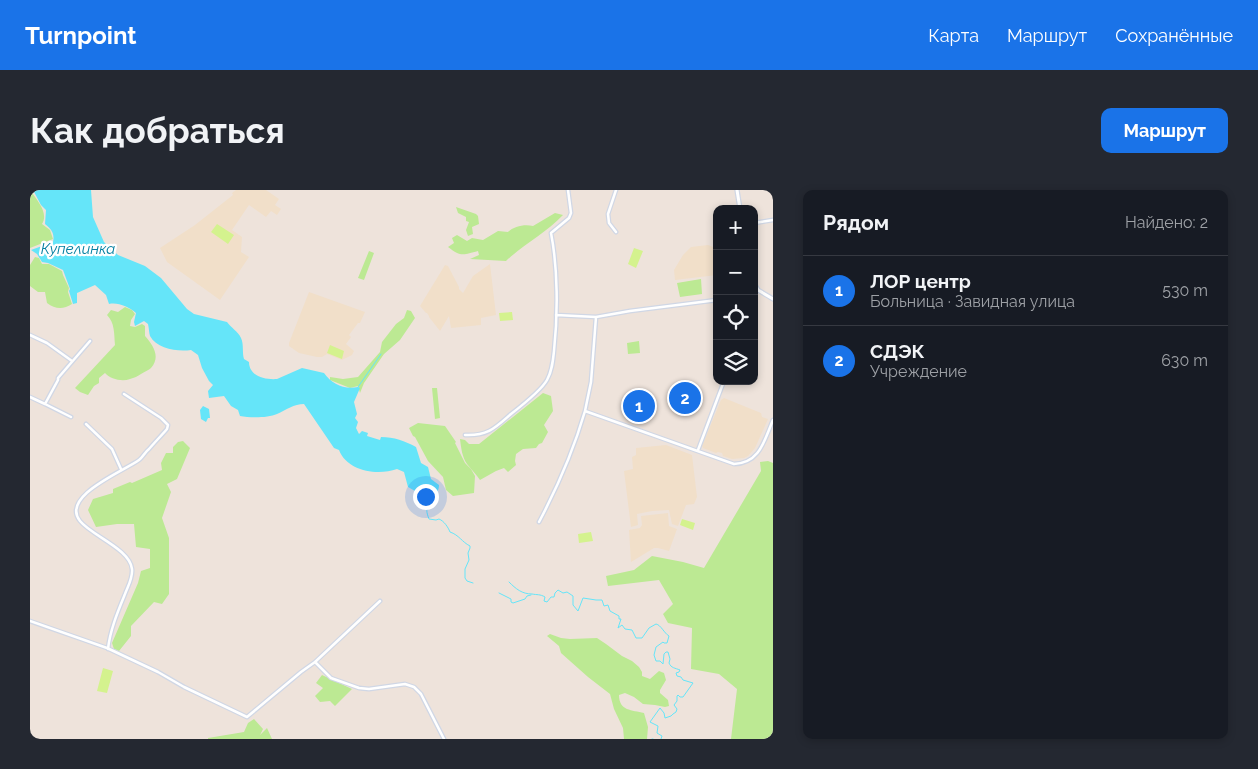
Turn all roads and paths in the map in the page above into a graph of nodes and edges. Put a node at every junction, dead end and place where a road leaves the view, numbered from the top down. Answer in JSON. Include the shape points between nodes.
{"nodes":[{"id":1,"x":568,"y":190,"type":"edge"},
{"id":2,"x":616,"y":190,"type":"edge"},
{"id":3,"x":737,"y":190,"type":"edge"},
{"id":4,"x":739,"y":205,"type":"edge"},
{"id":5,"x":773,"y":220,"type":"edge"},
{"id":6,"x":758,"y":222,"type":"edge"},
{"id":7,"x":616,"y":232,"type":"dead end"},
{"id":8,"x":758,"y":291,"type":"edge"},
{"id":9,"x":773,"y":299,"type":"edge"},
{"id":10,"x":713,"y":300,"type":"edge"},
{"id":11,"x":556,"y":314,"type":"junction"},
{"id":12,"x":596,"y":317,"type":"junction"},
{"id":13,"x":30,"y":335,"type":"edge"},
{"id":14,"x":90,"y":341,"type":"dead end"},
{"id":15,"x":72,"y":361,"type":"junction"},
{"id":16,"x":723,"y":385,"type":"edge"},
{"id":17,"x":124,"y":394,"type":"dead end"},
{"id":18,"x":30,"y":397,"type":"edge"},
{"id":19,"x":45,"y":404,"type":"junction"},
{"id":20,"x":585,"y":411,"type":"junction"},
{"id":21,"x":72,"y":417,"type":"dead end"},
{"id":22,"x":773,"y":420,"type":"edge"},
{"id":23,"x":86,"y":424,"type":"dead end"},
{"id":24,"x":465,"y":435,"type":"dead end"},
{"id":25,"x":698,"y":451,"type":"junction"},
{"id":26,"x":121,"y":469,"type":"junction"},
{"id":27,"x":539,"y":522,"type":"dead end"},
{"id":28,"x":380,"y":600,"type":"dead end"},
{"id":29,"x":30,"y":621,"type":"edge"},
{"id":30,"x":108,"y":649,"type":"junction"},
{"id":31,"x":315,"y":662,"type":"junction"},
{"id":32,"x":444,"y":739,"type":"edge"}],
"edges":[{"from":1,"to":11,"type":"street","via":[[570,218],[551,233],[556,269]]},
{"from":2,"to":7,"type":"street","via":[[608,223]]},
{"from":3,"to":4,"type":"street"},
{"from":5,"to":6,"type":"street"},
{"from":8,"to":9,"type":"street"},
{"from":10,"to":12,"type":"street"},
{"from":11,"to":12,"type":"street"},
{"from":11,"to":24,"type":"street","via":[[552,369],[546,382],[486,434]]},
{"from":12,"to":20,"type":"street","via":[[591,382]]},
{"from":13,"to":15,"type":"street"},
{"from":14,"to":15,"type":"street"},
{"from":15,"to":19,"type":"street","via":[[58,378]]},
{"from":16,"to":25,"type":"street"},
{"from":17,"to":26,"type":"street","via":[[168,426],[141,458]]},
{"from":18,"to":19,"type":"street"},
{"from":19,"to":21,"type":"street"},
{"from":20,"to":25,"type":"street"},
{"from":20,"to":27,"type":"street","via":[[557,488]]},
{"from":22,"to":25,"type":"street","via":[[758,453],[748,462],[734,464]]},
{"from":23,"to":26,"type":"street","via":[[112,449]]},
{"from":26,"to":30,"type":"street","via":[[83,496],[76,510],[81,522],[123,554],[132,567],[131,580]]},
{"from":28,"to":31,"type":"street"},
{"from":29,"to":30,"type":"street"},
{"from":30,"to":31,"type":"street","via":[[247,718]]},
{"from":31,"to":32,"type":"street","via":[[332,678],[360,688],[405,684],[414,687],[421,694]]}]}
